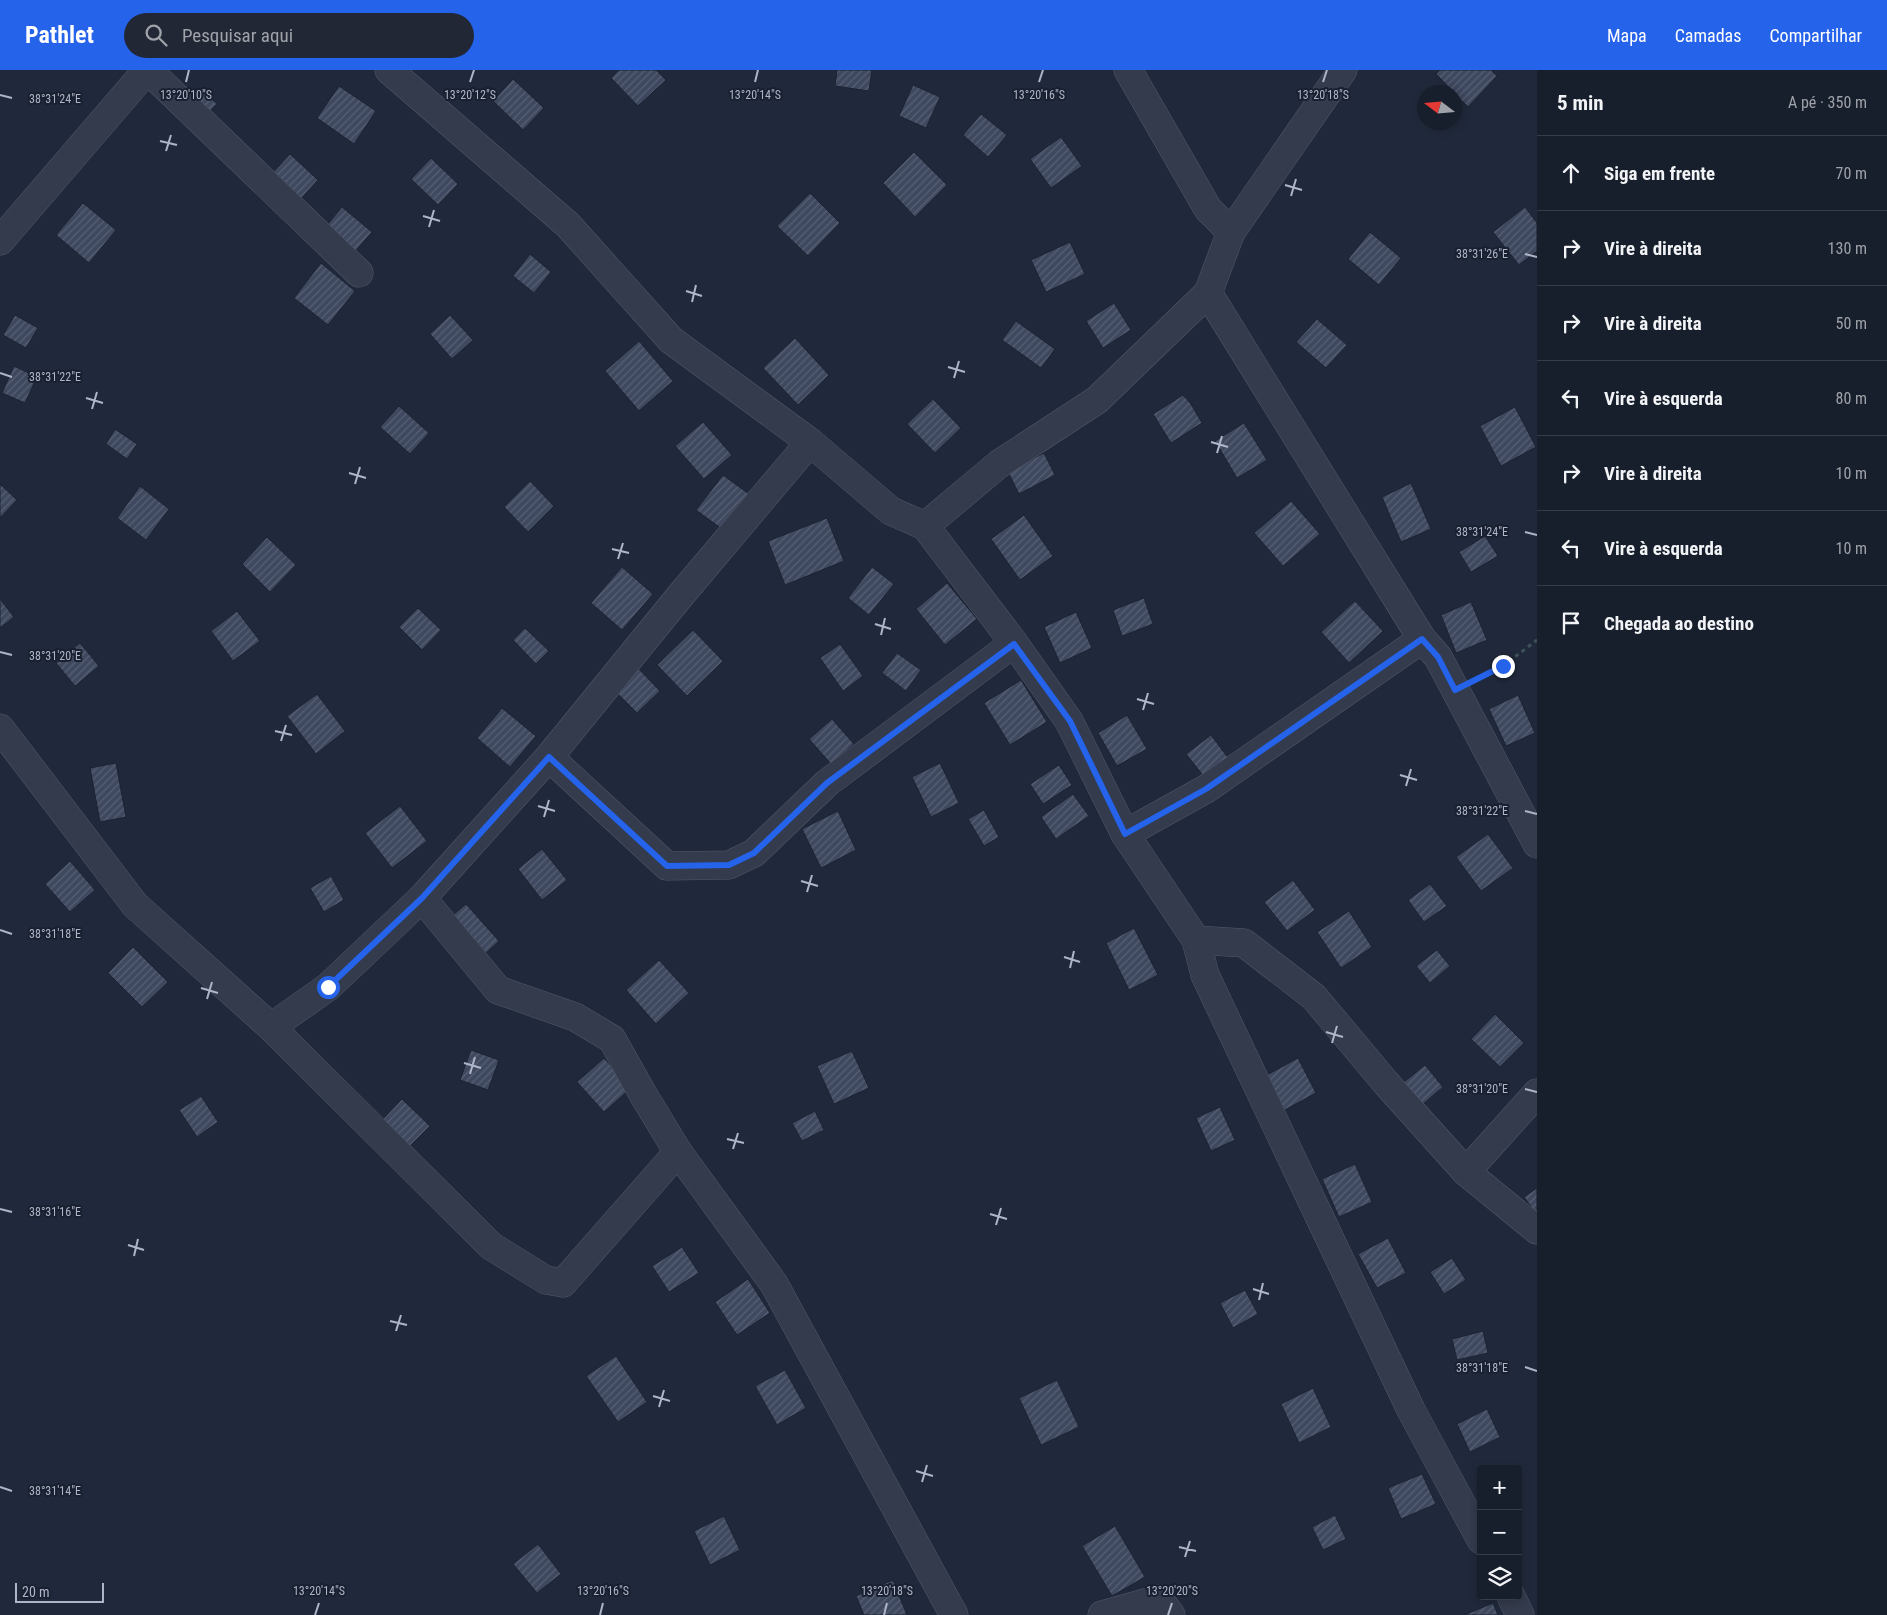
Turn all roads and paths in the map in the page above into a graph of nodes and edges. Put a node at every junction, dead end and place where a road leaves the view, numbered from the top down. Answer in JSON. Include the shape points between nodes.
{"nodes":[{"id":1,"x":147,"y":70,"type":"edge"},
{"id":2,"x":389,"y":70,"type":"edge"},
{"id":3,"x":1128,"y":70,"type":"edge"},
{"id":4,"x":1343,"y":70,"type":"edge"},
{"id":5,"x":1231,"y":232,"type":"junction"},
{"id":6,"x":0,"y":241,"type":"edge"},
{"id":7,"x":359,"y":273,"type":"dead end"},
{"id":8,"x":1208,"y":293,"type":"junction"},
{"id":9,"x":810,"y":442,"type":"junction"},
{"id":10,"x":925,"y":526,"type":"junction"},
{"id":11,"x":1422,"y":639,"type":"junction"},
{"id":12,"x":1537,"y":640,"type":"edge"},
{"id":13,"x":1014,"y":644,"type":"junction"},
{"id":14,"x":1455,"y":690,"type":"junction"},
{"id":15,"x":0,"y":728,"type":"edge"},
{"id":16,"x":549,"y":757,"type":"junction"},
{"id":17,"x":1125,"y":834,"type":"junction"},
{"id":18,"x":1537,"y":844,"type":"edge"},
{"id":19,"x":422,"y":898,"type":"junction"},
{"id":20,"x":1196,"y":940,"type":"junction"},
{"id":21,"x":271,"y":1027,"type":"junction"},
{"id":22,"x":1537,"y":1093,"type":"edge"},
{"id":23,"x":678,"y":1152,"type":"junction"},
{"id":24,"x":1466,"y":1172,"type":"junction"},
{"id":25,"x":1537,"y":1230,"type":"edge"},
{"id":26,"x":1477,"y":1533,"type":"edge"},
{"id":27,"x":1513,"y":1600,"type":"edge"},
{"id":28,"x":954,"y":1615,"type":"edge"},
{"id":29,"x":1102,"y":1615,"type":"edge"},
{"id":30,"x":1172,"y":1615,"type":"edge"},
{"id":31,"x":1520,"y":1615,"type":"edge"}],
"edges":[{"from":1,"to":6,"type":"street"},
{"from":1,"to":7,"type":"street"},
{"from":2,"to":9,"type":"street","via":[[568,225],[671,340]]},
{"from":3,"to":5,"type":"street","via":[[1208,209]]},
{"from":4,"to":5,"type":"street"},
{"from":5,"to":8,"type":"street"},
{"from":8,"to":10,"type":"street","via":[[1097,400],[999,464]]},
{"from":8,"to":11,"type":"street"},
{"from":9,"to":10,"type":"street","via":[[892,512]]},
{"from":9,"to":16,"type":"street"},
{"from":10,"to":13,"type":"street"},
{"from":11,"to":14,"type":"street","via":[[1438,657]]},
{"from":11,"to":17,"type":"street","via":[[1206,789]]},
{"from":12,"to":14,"type":"path","via":[[1503,666]]},
{"from":13,"to":16,"type":"street","via":[[827,783],[754,853],[729,865],[667,866]]},
{"from":13,"to":17,"type":"street","via":[[1070,721]]},
{"from":14,"to":18,"type":"street"},
{"from":15,"to":21,"type":"street","via":[[135,904]]},
{"from":16,"to":19,"type":"street"},
{"from":17,"to":20,"type":"street"},
{"from":19,"to":21,"type":"street","via":[[328,987]]},
{"from":19,"to":23,"type":"street","via":[[498,990],[576,1017],[612,1039]]},
{"from":20,"to":24,"type":"street","via":[[1244,943],[1314,996]]},
{"from":20,"to":26,"type":"street","via":[[1205,975],[1407,1402]]},
{"from":21,"to":23,"type":"street","via":[[491,1246],[546,1280],[563,1283]]},
{"from":22,"to":24,"type":"street"},
{"from":23,"to":28,"type":"street","via":[[774,1284]]},
{"from":24,"to":25,"type":"street"},
{"from":27,"to":31,"type":"street"},
{"from":29,"to":30,"type":"street","via":[[1159,1599]]}]}
